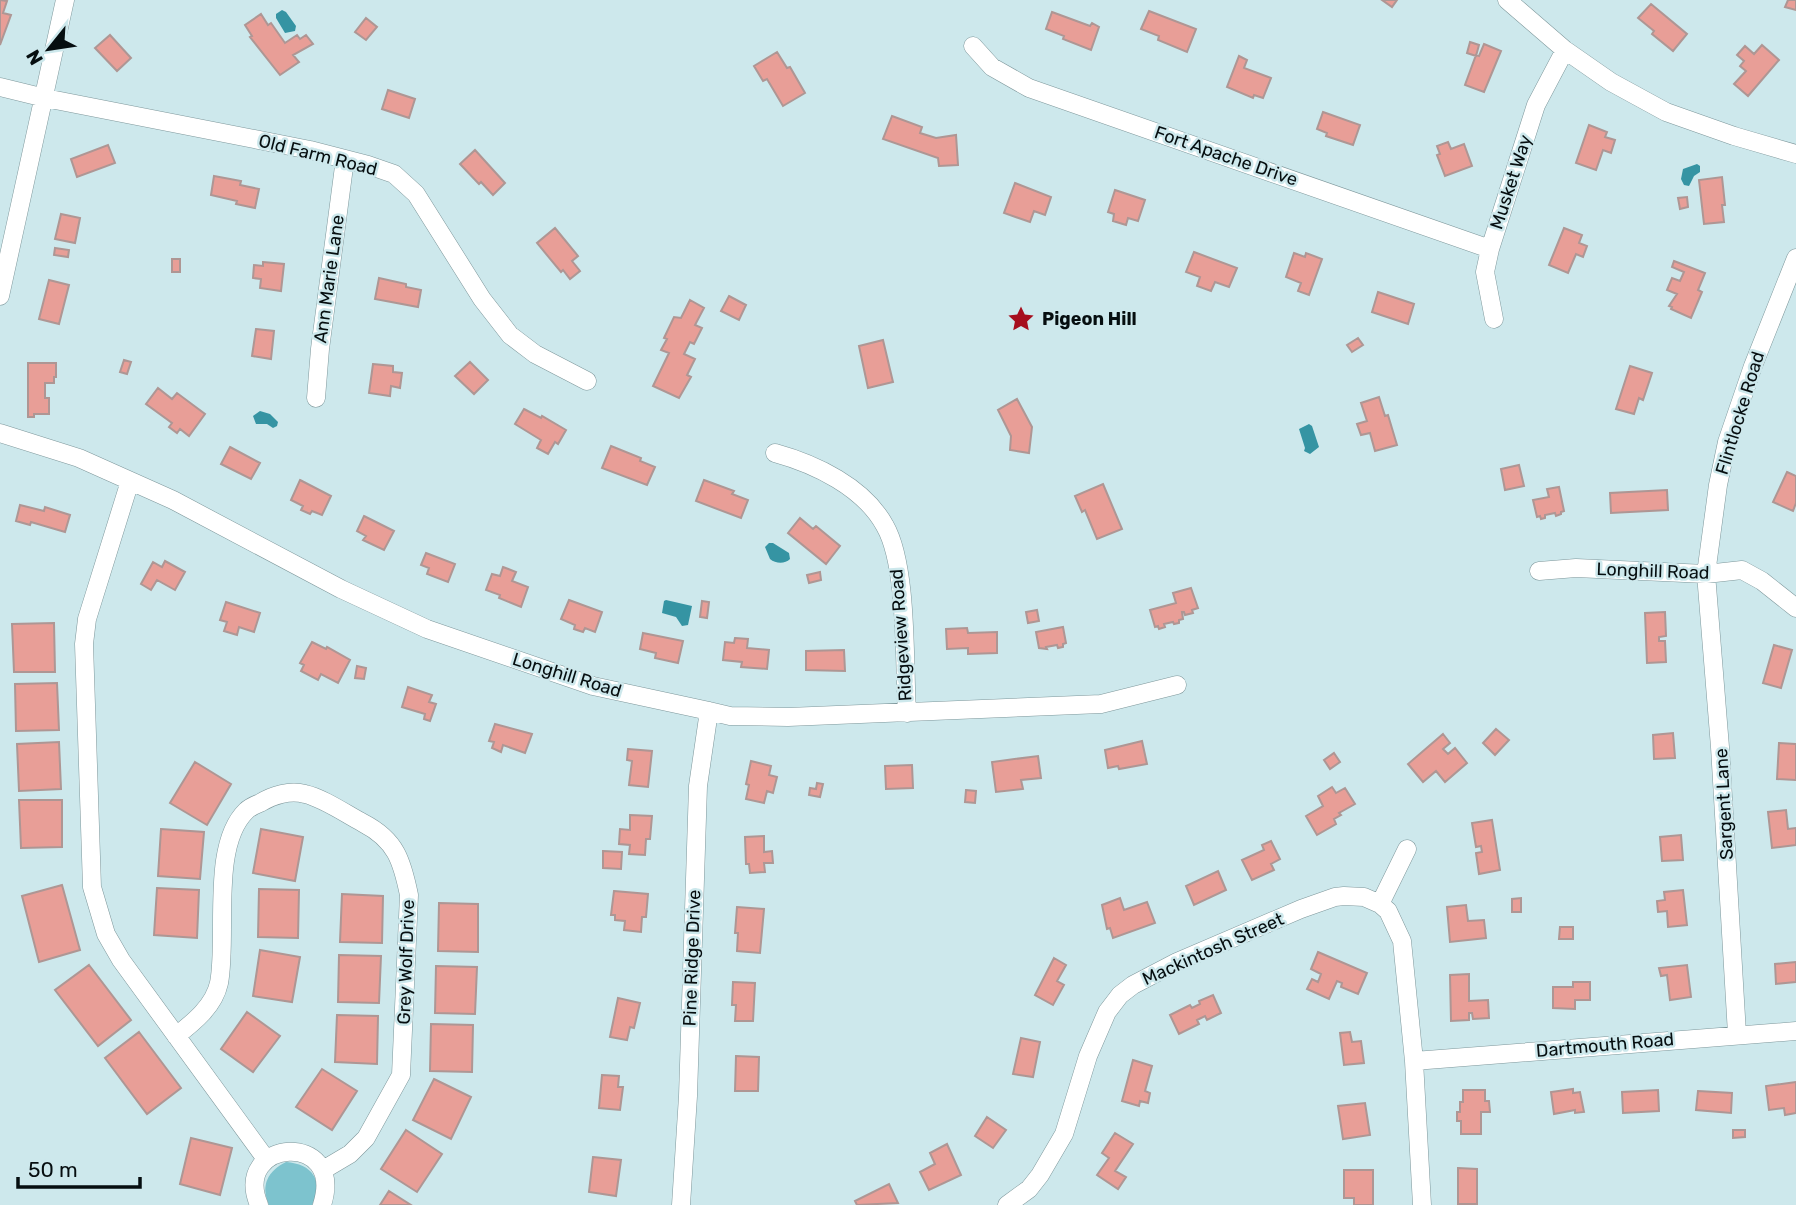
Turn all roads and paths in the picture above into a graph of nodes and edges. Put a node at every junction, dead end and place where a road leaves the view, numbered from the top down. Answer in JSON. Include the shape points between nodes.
{"nodes":[{"id":1,"x":65,"y":0,"type":"edge"},
{"id":2,"x":1507,"y":0,"type":"edge"},
{"id":3,"x":973,"y":46,"type":"dead end"},
{"id":4,"x":1564,"y":50,"type":"junction"},
{"id":5,"x":0,"y":87,"type":"edge"},
{"id":6,"x":45,"y":98,"type":"junction"},
{"id":7,"x":1796,"y":154,"type":"edge"},
{"id":8,"x":345,"y":159,"type":"junction"},
{"id":9,"x":1490,"y":248,"type":"junction"},
{"id":10,"x":1796,"y":258,"type":"edge"},
{"id":11,"x":0,"y":296,"type":"edge"},
{"id":12,"x":1494,"y":319,"type":"dead end"},
{"id":13,"x":587,"y":381,"type":"dead end"},
{"id":14,"x":316,"y":398,"type":"dead end"},
{"id":15,"x":0,"y":433,"type":"edge"},
{"id":16,"x":775,"y":453,"type":"dead end"},
{"id":17,"x":130,"y":481,"type":"junction"},
{"id":18,"x":1539,"y":571,"type":"dead end"},
{"id":19,"x":1706,"y":574,"type":"junction"},
{"id":20,"x":1796,"y":608,"type":"edge"},
{"id":21,"x":1177,"y":685,"type":"dead end"},
{"id":22,"x":709,"y":711,"type":"junction"},
{"id":23,"x":906,"y":713,"type":"junction"},
{"id":24,"x":1407,"y":849,"type":"dead end"},
{"id":25,"x":1380,"y":904,"type":"junction"},
{"id":26,"x":1796,"y":1031,"type":"edge"},
{"id":27,"x":1737,"y":1034,"type":"junction"},
{"id":28,"x":176,"y":1036,"type":"junction"},
{"id":29,"x":1414,"y":1061,"type":"junction"},
{"id":30,"x":266,"y":1159,"type":"junction"},
{"id":31,"x":323,"y":1170,"type":"junction"},
{"id":32,"x":259,"y":1205,"type":"edge"},
{"id":33,"x":322,"y":1205,"type":"edge"},
{"id":34,"x":681,"y":1205,"type":"edge"},
{"id":35,"x":1007,"y":1205,"type":"edge"},
{"id":36,"x":1422,"y":1205,"type":"edge"}],
"edges":[{"from":1,"to":6,"type":"street"},
{"from":2,"to":4,"type":"street"},
{"from":3,"to":9,"type":"street","name":"Fort Apache Drive","via":[[992,67],[1030,88]]},
{"from":4,"to":7,"type":"street","via":[[1666,111]]},
{"from":4,"to":9,"type":"street","name":"Musket Way","via":[[1536,105]]},
{"from":5,"to":6,"type":"street","name":"Old Farm Road"},
{"from":6,"to":8,"type":"street","name":"Old Farm Road"},
{"from":6,"to":11,"type":"street"},
{"from":8,"to":13,"type":"street","name":"Old Farm Road","via":[[394,174],[406,184],[505,330],[529,350]]},
{"from":8,"to":14,"type":"street","name":"Ann Marie Lane"},
{"from":9,"to":12,"type":"street","name":"Musket Way","via":[[1485,272]]},
{"from":10,"to":19,"type":"street","name":"Flintlocke Road","via":[[1727,442]]},
{"from":15,"to":17,"type":"street","name":"Longhill Road","via":[[79,458]]},
{"from":16,"to":23,"type":"street","name":"Ridgeview Road","via":[[849,488],[871,505],[885,526],[901,587]]},
{"from":17,"to":22,"type":"street","name":"Longhill Road","via":[[427,629],[593,686]]},
{"from":17,"to":28,"type":"street","via":[[87,619],[84,644],[92,887],[106,934]]},
{"from":18,"to":19,"type":"street","name":"Longhill Road","via":[[1576,568]]},
{"from":19,"to":20,"type":"street","name":"Longhill Road","via":[[1742,570]]},
{"from":19,"to":27,"type":"street","name":"Sargent Lane"},
{"from":21,"to":23,"type":"street","name":"Longhill Road","via":[[1101,704]]},
{"from":22,"to":23,"type":"street","name":"Longhill Road","via":[[788,718]]},
{"from":22,"to":34,"type":"street","name":"Pine Ridge Drive","via":[[698,786]]},
{"from":24,"to":25,"type":"street"},
{"from":25,"to":29,"type":"street","via":[[1402,941]]},
{"from":25,"to":35,"type":"street","name":"Mackintosh Street","via":[[1363,897],[1335,897],[1177,962],[1120,995],[1107,1012],[1088,1056],[1063,1134],[1029,1189]]},
{"from":26,"to":27,"type":"street","name":"Dartmouth Road"},
{"from":27,"to":29,"type":"street","name":"Dartmouth Road"},
{"from":28,"to":30,"type":"street"},
{"from":28,"to":31,"type":"street","name":"Grey Wolf Drive","via":[[209,1005],[219,984],[225,864],[232,833],[246,811],[288,792],[307,794],[379,831],[394,848],[409,895],[401,1075],[366,1138]]},
{"from":29,"to":36,"type":"street"},
{"from":30,"to":31,"type":"street","via":[[293,1150],[308,1155]]},
{"from":30,"to":32,"type":"street","via":[[257,1172],[254,1192]]},
{"from":31,"to":33,"type":"street","via":[[327,1190]]}]}
